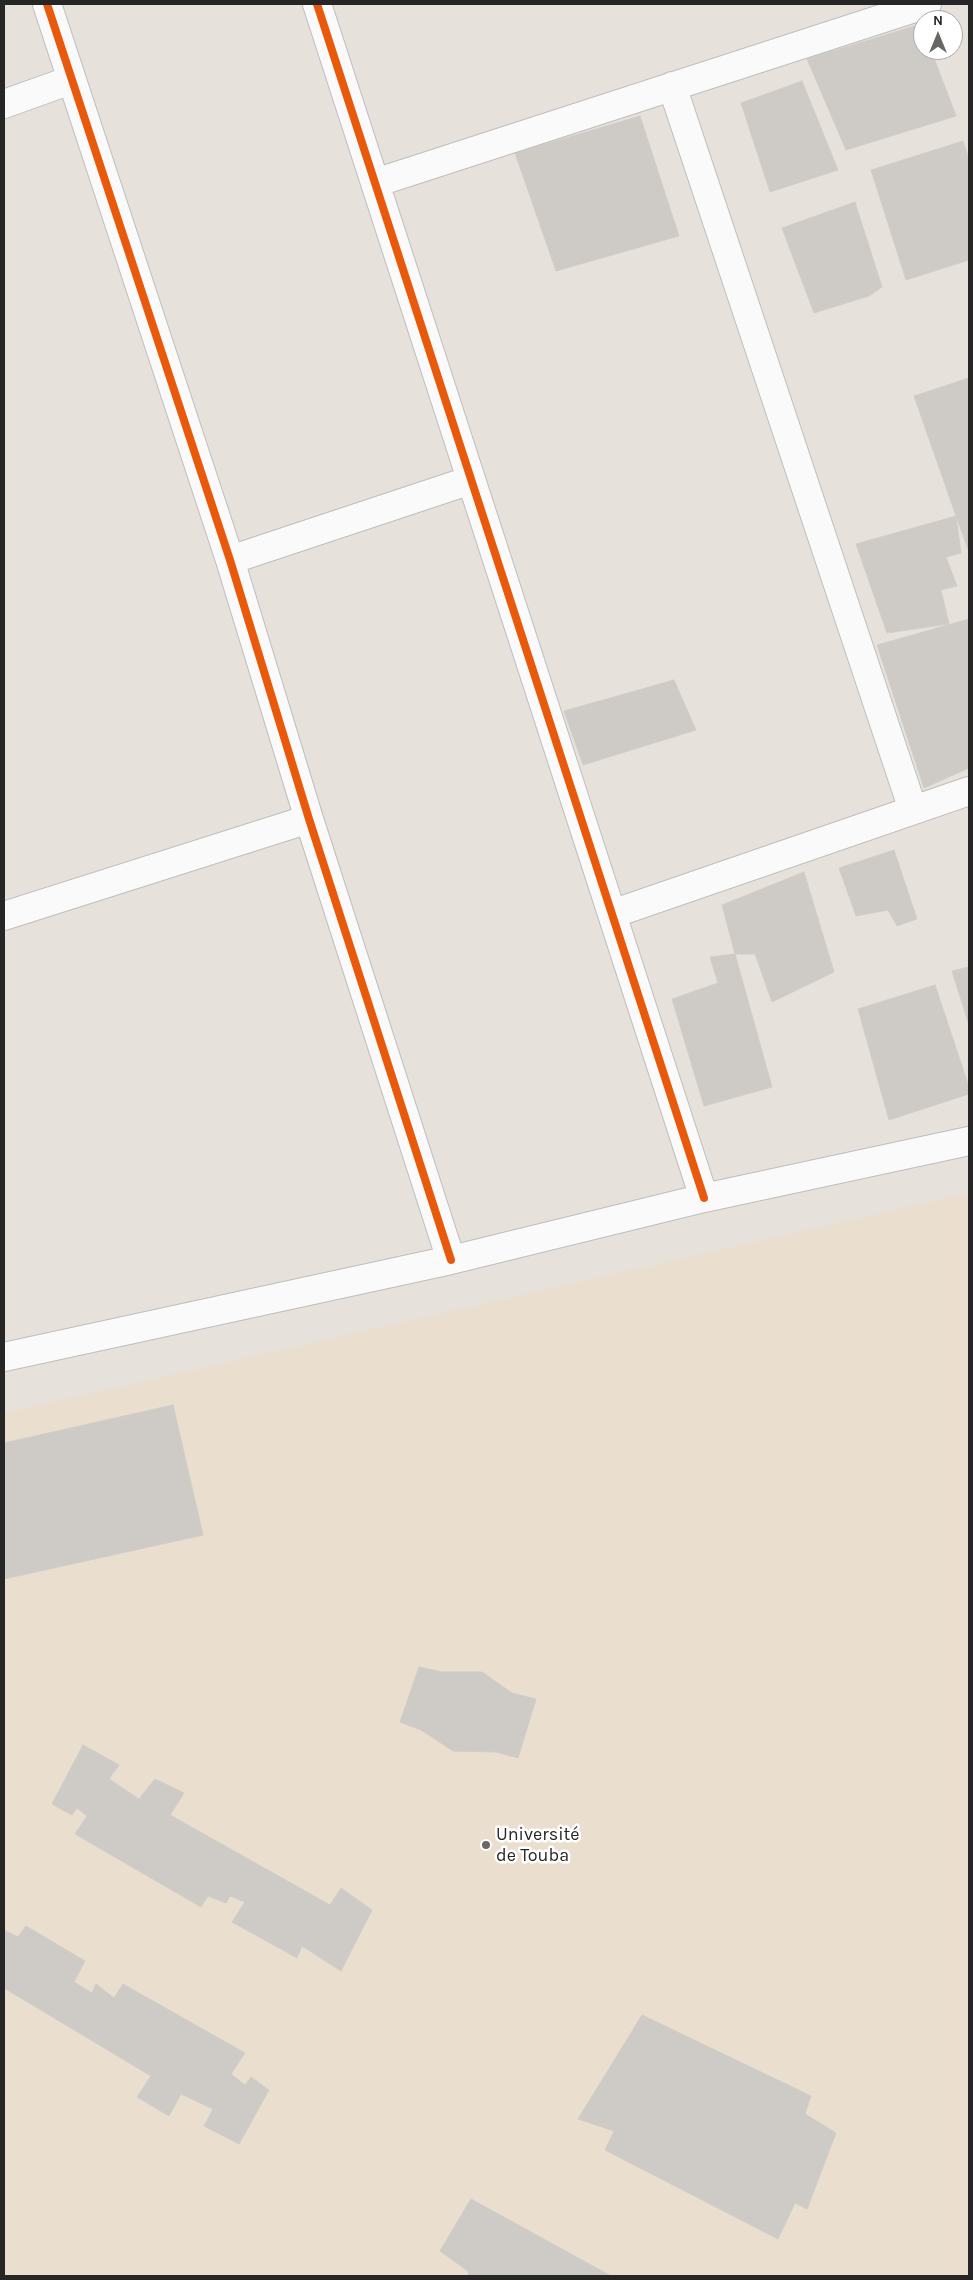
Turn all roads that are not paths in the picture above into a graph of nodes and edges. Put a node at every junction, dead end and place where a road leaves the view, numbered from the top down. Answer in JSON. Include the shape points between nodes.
{"nodes":[{"id":1,"x":47,"y":4,"type":"edge"},
{"id":2,"x":316,"y":4,"type":"edge"},
{"id":3,"x":927,"y":4,"type":"edge"},
{"id":4,"x":72,"y":80,"type":"junction"},
{"id":5,"x":672,"y":86,"type":"junction"},
{"id":6,"x":4,"y":104,"type":"edge"},
{"id":7,"x":375,"y":183,"type":"junction"},
{"id":8,"x":472,"y":480,"type":"junction"},
{"id":9,"x":230,"y":560,"type":"junction"},
{"id":10,"x":969,"y":791,"type":"edge"},
{"id":11,"x":913,"y":810,"type":"junction"},
{"id":12,"x":309,"y":819,"type":"junction"},
{"id":13,"x":612,"y":914,"type":"junction"},
{"id":14,"x":4,"y":916,"type":"edge"},
{"id":15,"x":969,"y":1141,"type":"edge"},
{"id":16,"x":704,"y":1198,"type":"junction"},
{"id":17,"x":451,"y":1260,"type":"junction"},
{"id":18,"x":4,"y":1357,"type":"edge"}],
"edges":[{"from":1,"to":4,"type":"street"},
{"from":2,"to":7,"type":"street"},
{"from":3,"to":5,"type":"street"},
{"from":4,"to":6,"type":"street"},
{"from":4,"to":9,"type":"street"},
{"from":5,"to":7,"type":"street"},
{"from":5,"to":11,"type":"street"},
{"from":7,"to":8,"type":"street"},
{"from":8,"to":9,"type":"street"},
{"from":8,"to":13,"type":"street"},
{"from":9,"to":12,"type":"street"},
{"from":10,"to":11,"type":"street"},
{"from":11,"to":13,"type":"street"},
{"from":12,"to":14,"type":"street"},
{"from":12,"to":17,"type":"street"},
{"from":13,"to":16,"type":"street"},
{"from":15,"to":16,"type":"street"},
{"from":16,"to":17,"type":"street"},
{"from":17,"to":18,"type":"street"}]}
